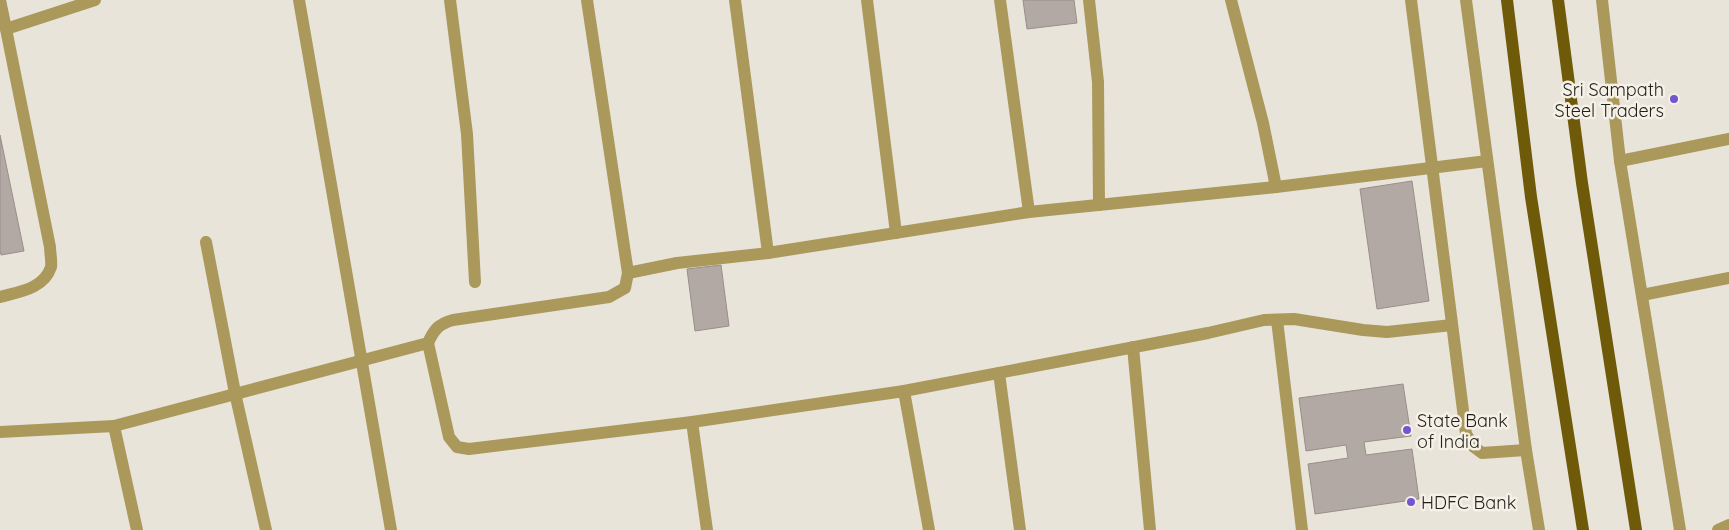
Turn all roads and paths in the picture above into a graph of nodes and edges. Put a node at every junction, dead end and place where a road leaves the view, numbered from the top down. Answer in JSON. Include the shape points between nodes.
{"nodes":[{"id":1,"x":0,"y":0,"type":"edge"},
{"id":2,"x":95,"y":0,"type":"edge"},
{"id":3,"x":299,"y":0,"type":"edge"},
{"id":4,"x":450,"y":0,"type":"edge"},
{"id":5,"x":587,"y":0,"type":"edge"},
{"id":6,"x":735,"y":0,"type":"edge"},
{"id":7,"x":867,"y":0,"type":"edge"},
{"id":8,"x":1000,"y":0,"type":"edge"},
{"id":9,"x":1089,"y":0,"type":"edge"},
{"id":10,"x":1231,"y":0,"type":"edge"},
{"id":11,"x":1410,"y":0,"type":"edge"},
{"id":12,"x":1466,"y":0,"type":"edge"},
{"id":13,"x":1507,"y":0,"type":"edge"},
{"id":14,"x":1558,"y":0,"type":"edge"},
{"id":15,"x":1602,"y":0,"type":"edge"},
{"id":16,"x":6,"y":29,"type":"junction"},
{"id":17,"x":1729,"y":139,"type":"edge"},
{"id":18,"x":1620,"y":161,"type":"junction"},
{"id":19,"x":1487,"y":162,"type":"junction"},
{"id":20,"x":1431,"y":168,"type":"junction"},
{"id":21,"x":1276,"y":187,"type":"junction"},
{"id":22,"x":1099,"y":205,"type":"junction"},
{"id":23,"x":1029,"y":212,"type":"junction"},
{"id":24,"x":896,"y":233,"type":"junction"},
{"id":25,"x":206,"y":242,"type":"dead end"},
{"id":26,"x":768,"y":253,"type":"junction"},
{"id":27,"x":628,"y":273,"type":"junction"},
{"id":28,"x":1729,"y":278,"type":"edge"},
{"id":29,"x":475,"y":282,"type":"dead end"},
{"id":30,"x":1642,"y":295,"type":"junction"},
{"id":31,"x":0,"y":296,"type":"edge"},
{"id":32,"x":1277,"y":320,"type":"junction"},
{"id":33,"x":1452,"y":325,"type":"junction"},
{"id":34,"x":428,"y":343,"type":"junction"},
{"id":35,"x":1133,"y":347,"type":"junction"},
{"id":36,"x":360,"y":360,"type":"junction"},
{"id":37,"x":999,"y":373,"type":"junction"},
{"id":38,"x":904,"y":391,"type":"junction"},
{"id":39,"x":236,"y":393,"type":"junction"},
{"id":40,"x":692,"y":422,"type":"junction"},
{"id":41,"x":114,"y":426,"type":"junction"},
{"id":42,"x":0,"y":432,"type":"edge"},
{"id":43,"x":1526,"y":450,"type":"junction"},
{"id":44,"x":1729,"y":525,"type":"edge"},
{"id":45,"x":137,"y":530,"type":"edge"},
{"id":46,"x":266,"y":530,"type":"edge"},
{"id":47,"x":392,"y":530,"type":"edge"},
{"id":48,"x":707,"y":530,"type":"edge"},
{"id":49,"x":929,"y":530,"type":"edge"},
{"id":50,"x":1020,"y":530,"type":"edge"},
{"id":51,"x":1150,"y":530,"type":"edge"},
{"id":52,"x":1302,"y":530,"type":"edge"},
{"id":53,"x":1539,"y":530,"type":"edge"},
{"id":54,"x":1583,"y":530,"type":"edge"},
{"id":55,"x":1636,"y":530,"type":"edge"},
{"id":56,"x":1680,"y":530,"type":"edge"},
{"id":57,"x":1718,"y":530,"type":"edge"}],
"edges":[{"from":1,"to":16,"type":"street"},
{"from":2,"to":16,"type":"street"},
{"from":3,"to":36,"type":"street"},
{"from":4,"to":29,"type":"street","via":[[468,134]]},
{"from":5,"to":27,"type":"street"},
{"from":6,"to":26,"type":"street"},
{"from":7,"to":24,"type":"street"},
{"from":8,"to":23,"type":"street"},
{"from":9,"to":22,"type":"street","via":[[1098,82]]},
{"from":10,"to":21,"type":"street"},
{"from":11,"to":20,"type":"street"},
{"from":12,"to":19,"type":"street"},
{"from":13,"to":54,"type":"main road","via":[[1531,197]]},
{"from":14,"to":55,"type":"main road","via":[[1582,183]]},
{"from":15,"to":18,"type":"street"},
{"from":16,"to":31,"type":"street","via":[[50,247],[51,266],[43,280],[30,288]]},
{"from":17,"to":18,"type":"street"},
{"from":18,"to":30,"type":"street"},
{"from":19,"to":20,"type":"street"},
{"from":19,"to":43,"type":"street"},
{"from":20,"to":21,"type":"street"},
{"from":20,"to":33,"type":"street"},
{"from":21,"to":22,"type":"street"},
{"from":22,"to":23,"type":"street"},
{"from":23,"to":24,"type":"street"},
{"from":24,"to":26,"type":"street"},
{"from":25,"to":39,"type":"street"},
{"from":26,"to":27,"type":"street","via":[[677,263]]},
{"from":27,"to":34,"type":"street","via":[[625,288],[609,297],[453,320],[437,328]]},
{"from":28,"to":30,"type":"street"},
{"from":30,"to":56,"type":"street"},
{"from":32,"to":33,"type":"street","via":[[1294,319],[1387,332]]},
{"from":32,"to":35,"type":"street"},
{"from":32,"to":52,"type":"street"},
{"from":33,"to":43,"type":"street","via":[[1466,434],[1482,453]]},
{"from":34,"to":36,"type":"street"},
{"from":34,"to":40,"type":"street","via":[[449,437],[457,447],[469,450]]},
{"from":35,"to":37,"type":"street"},
{"from":35,"to":51,"type":"street"},
{"from":36,"to":39,"type":"street"},
{"from":36,"to":47,"type":"street"},
{"from":37,"to":38,"type":"street"},
{"from":37,"to":50,"type":"street"},
{"from":38,"to":40,"type":"street"},
{"from":38,"to":49,"type":"street"},
{"from":39,"to":41,"type":"street"},
{"from":39,"to":46,"type":"street"},
{"from":40,"to":48,"type":"street"},
{"from":41,"to":42,"type":"street"},
{"from":41,"to":45,"type":"street"},
{"from":43,"to":53,"type":"street"},
{"from":44,"to":57,"type":"street"}]}
